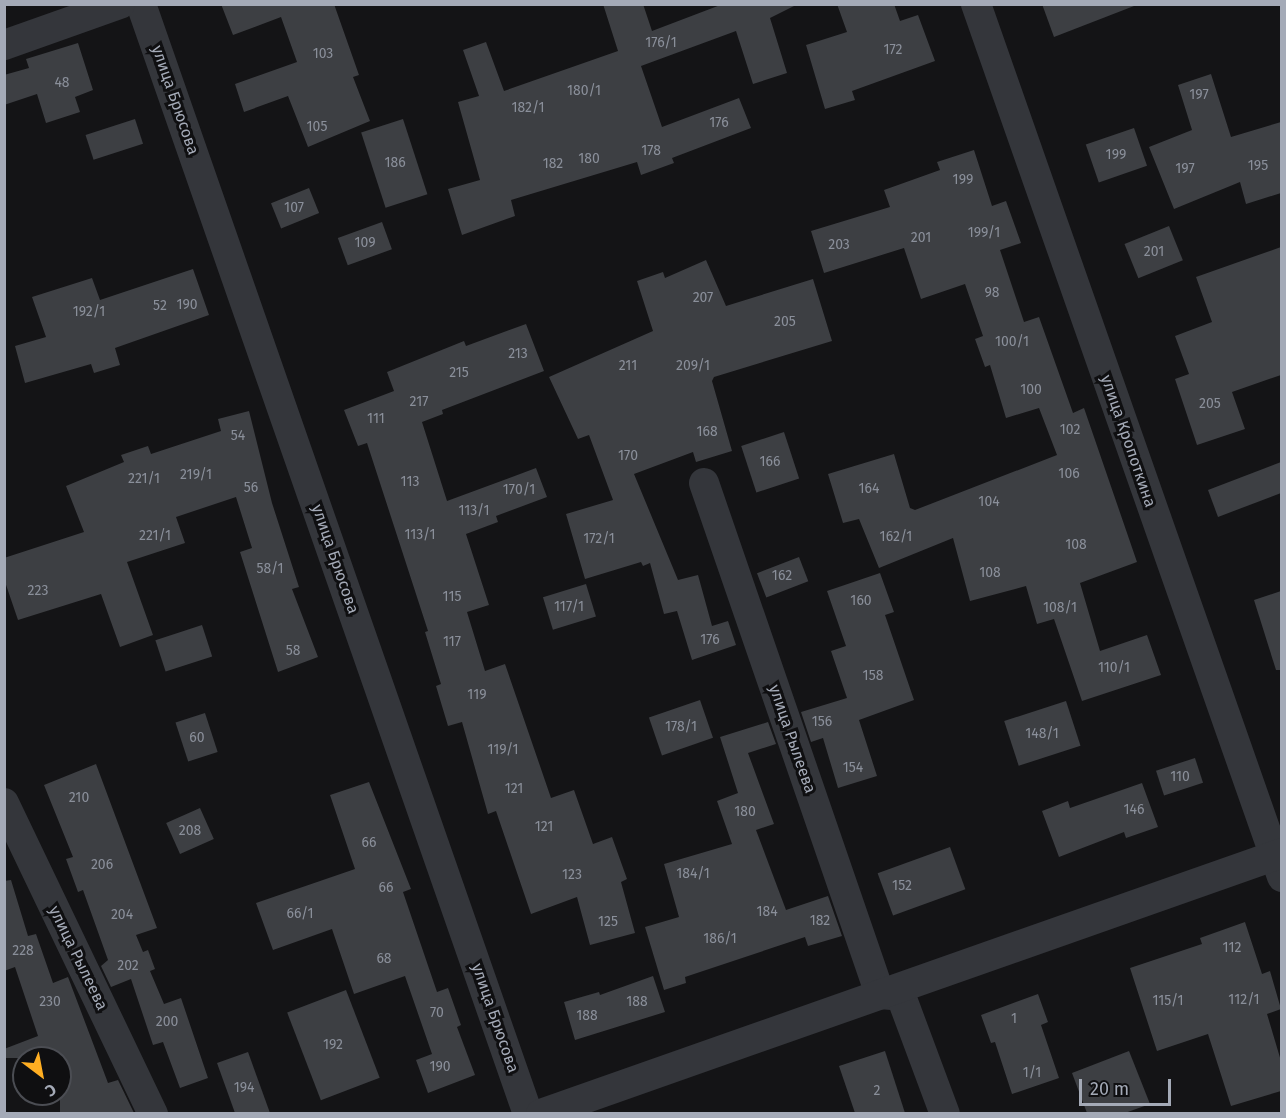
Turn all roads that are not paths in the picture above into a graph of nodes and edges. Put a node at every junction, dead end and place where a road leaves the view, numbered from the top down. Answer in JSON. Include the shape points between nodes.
{"nodes":[{"id":1,"x":120,"y":4,"type":"edge"},
{"id":2,"x":141,"y":4,"type":"edge"},
{"id":3,"x":976,"y":4,"type":"edge"},
{"id":4,"x":4,"y":45,"type":"edge"},
{"id":5,"x":704,"y":483,"type":"dead end"},
{"id":6,"x":4,"y":803,"type":"edge"},
{"id":7,"x":1279,"y":862,"type":"edge"},
{"id":8,"x":880,"y":994,"type":"junction"},
{"id":9,"x":153,"y":1113,"type":"edge"},
{"id":10,"x":528,"y":1113,"type":"edge"},
{"id":11,"x":541,"y":1113,"type":"edge"},
{"id":12,"x":945,"y":1113,"type":"edge"}],
"edges":[{"from":1,"to":4,"type":"street"},
{"from":2,"to":10,"type":"street","name":"улица Брюсова"},
{"from":3,"to":7,"type":"street","name":"улица Кропоткина"},
{"from":5,"to":8,"type":"street","name":"улица Рылеева"},
{"from":6,"to":9,"type":"street","name":"улица Рылеева"},
{"from":7,"to":8,"type":"street"},
{"from":8,"to":11,"type":"street"},
{"from":8,"to":12,"type":"street","via":[[901,996]]}]}
